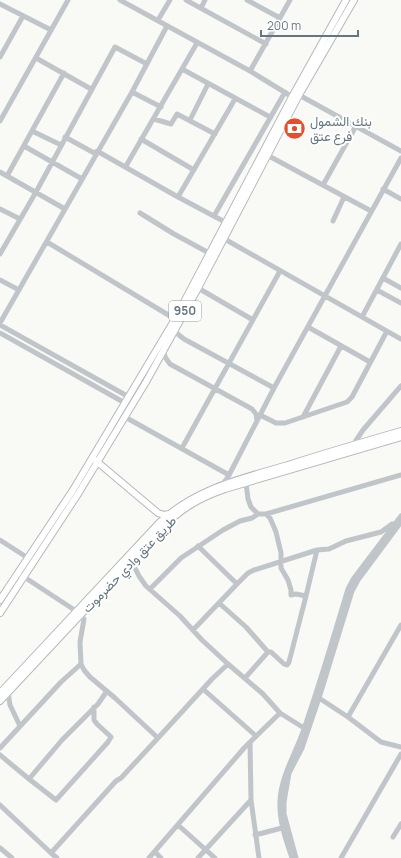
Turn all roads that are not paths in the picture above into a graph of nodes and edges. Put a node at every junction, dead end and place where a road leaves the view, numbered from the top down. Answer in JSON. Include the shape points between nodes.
{"nodes":[{"id":1,"x":120,"y":0,"type":"edge"},
{"id":2,"x":136,"y":0,"type":"edge"},
{"id":3,"x":170,"y":0,"type":"edge"},
{"id":4,"x":186,"y":0,"type":"edge"},
{"id":5,"x":205,"y":0,"type":"edge"},
{"id":6,"x":247,"y":0,"type":"edge"},
{"id":7,"x":290,"y":0,"type":"edge"},
{"id":8,"x":346,"y":0,"type":"edge"},
{"id":9,"x":354,"y":0,"type":"edge"},
{"id":10,"x":65,"y":1,"type":"edge"},
{"id":11,"x":0,"y":4,"type":"edge"},
{"id":12,"x":133,"y":7,"type":"junction"},
{"id":13,"x":201,"y":8,"type":"junction"},
{"id":14,"x":23,"y":16,"type":"junction"},
{"id":15,"x":280,"y":18,"type":"junction"},
{"id":16,"x":158,"y":20,"type":"junction"},
{"id":17,"x":168,"y":26,"type":"junction"},
{"id":18,"x":51,"y":30,"type":"junction"},
{"id":19,"x":197,"y":43,"type":"junction"},
{"id":20,"x":266,"y":44,"type":"junction"},
{"id":21,"x":0,"y":57,"type":"edge"},
{"id":22,"x":36,"y":58,"type":"junction"},
{"id":23,"x":317,"y":58,"type":"junction"},
{"id":24,"x":147,"y":64,"type":"junction"},
{"id":25,"x":182,"y":70,"type":"junction"},
{"id":26,"x":250,"y":72,"type":"junction"},
{"id":27,"x":64,"y":73,"type":"junction"},
{"id":28,"x":208,"y":84,"type":"junction"},
{"id":29,"x":91,"y":89,"type":"junction"},
{"id":30,"x":132,"y":92,"type":"junction"},
{"id":31,"x":285,"y":92,"type":"junction"},
{"id":32,"x":296,"y":97,"type":"junction"},
{"id":33,"x":235,"y":98,"type":"junction"},
{"id":34,"x":161,"y":107,"type":"junction"},
{"id":35,"x":270,"y":118,"type":"junction"},
{"id":36,"x":154,"y":119,"type":"junction"},
{"id":37,"x":190,"y":120,"type":"junction"},
{"id":38,"x":0,"y":121,"type":"edge"},
{"id":39,"x":356,"y":126,"type":"junction"},
{"id":40,"x":32,"y":131,"type":"junction"},
{"id":41,"x":215,"y":134,"type":"junction"},
{"id":42,"x":65,"y":137,"type":"junction"},
{"id":43,"x":141,"y":139,"type":"junction"},
{"id":44,"x":61,"y":145,"type":"junction"},
{"id":45,"x":24,"y":146,"type":"junction"},
{"id":46,"x":400,"y":148,"type":"edge"},
{"id":47,"x":96,"y":152,"type":"junction"},
{"id":48,"x":267,"y":155,"type":"junction"},
{"id":49,"x":401,"y":158,"type":"edge"},
{"id":50,"x":52,"y":162,"type":"junction"},
{"id":51,"x":126,"y":166,"type":"junction"},
{"id":52,"x":194,"y":170,"type":"junction"},
{"id":53,"x":0,"y":172,"type":"edge"},
{"id":54,"x":7,"y":176,"type":"junction"},
{"id":55,"x":82,"y":179,"type":"junction"},
{"id":56,"x":323,"y":185,"type":"junction"},
{"id":57,"x":384,"y":189,"type":"junction"},
{"id":58,"x":36,"y":192,"type":"junction"},
{"id":59,"x":178,"y":197,"type":"junction"},
{"id":60,"x":344,"y":197,"type":"junction"},
{"id":61,"x":401,"y":199,"type":"edge"},
{"id":62,"x":0,"y":208,"type":"edge"},
{"id":63,"x":65,"y":208,"type":"junction"},
{"id":64,"x":371,"y":211,"type":"junction"},
{"id":65,"x":140,"y":213,"type":"dead end"},
{"id":66,"x":214,"y":216,"type":"junction"},
{"id":67,"x":20,"y":219,"type":"junction"},
{"id":68,"x":333,"y":221,"type":"dead end"},
{"id":69,"x":225,"y":222,"type":"junction"},
{"id":70,"x":221,"y":237,"type":"junction"},
{"id":71,"x":47,"y":242,"type":"junction"},
{"id":72,"x":401,"y":244,"type":"edge"},
{"id":73,"x":2,"y":245,"type":"edge"},
{"id":74,"x":209,"y":253,"type":"junction"},
{"id":75,"x":0,"y":254,"type":"edge"},
{"id":76,"x":280,"y":270,"type":"junction"},
{"id":77,"x":383,"y":278,"type":"junction"},
{"id":78,"x":0,"y":280,"type":"edge"},
{"id":79,"x":198,"y":288,"type":"junction"},
{"id":80,"x":401,"y":288,"type":"edge"},
{"id":81,"x":19,"y":290,"type":"junction"},
{"id":82,"x":377,"y":290,"type":"junction"},
{"id":83,"x":325,"y":296,"type":"junction"},
{"id":84,"x":401,"y":303,"type":"edge"},
{"id":85,"x":362,"y":316,"type":"junction"},
{"id":86,"x":174,"y":319,"type":"junction"},
{"id":87,"x":253,"y":320,"type":"junction"},
{"id":88,"x":0,"y":324,"type":"edge"},
{"id":89,"x":308,"y":327,"type":"junction"},
{"id":90,"x":387,"y":331,"type":"junction"},
{"id":91,"x":174,"y":332,"type":"junction"},
{"id":92,"x":0,"y":333,"type":"edge"},
{"id":93,"x":401,"y":339,"type":"edge"},
{"id":94,"x":342,"y":346,"type":"junction"},
{"id":95,"x":164,"y":351,"type":"junction"},
{"id":96,"x":370,"y":362,"type":"junction"},
{"id":97,"x":229,"y":363,"type":"junction"},
{"id":98,"x":401,"y":386,"type":"edge"},
{"id":99,"x":274,"y":388,"type":"junction"},
{"id":100,"x":215,"y":389,"type":"junction"},
{"id":101,"x":127,"y":400,"type":"junction"},
{"id":102,"x":260,"y":415,"type":"junction"},
{"id":103,"x":125,"y":417,"type":"junction"},
{"id":104,"x":303,"y":417,"type":"junction"},
{"id":105,"x":257,"y":421,"type":"junction"},
{"id":106,"x":401,"y":431,"type":"edge"},
{"id":107,"x":401,"y":437,"type":"edge"},
{"id":108,"x":353,"y":445,"type":"junction"},
{"id":109,"x":182,"y":448,"type":"junction"},
{"id":110,"x":94,"y":462,"type":"junction"},
{"id":111,"x":230,"y":474,"type":"junction"},
{"id":112,"x":401,"y":475,"type":"edge"},
{"id":113,"x":238,"y":480,"type":"junction"},
{"id":114,"x":246,"y":483,"type":"junction"},
{"id":115,"x":221,"y":485,"type":"junction"},
{"id":116,"x":197,"y":498,"type":"junction"},
{"id":117,"x":401,"y":511,"type":"edge"},
{"id":118,"x":169,"y":514,"type":"junction"},
{"id":119,"x":258,"y":514,"type":"junction"},
{"id":120,"x":266,"y":514,"type":"junction"},
{"id":121,"x":401,"y":516,"type":"edge"},
{"id":122,"x":401,"y":522,"type":"edge"},
{"id":123,"x":158,"y":524,"type":"junction"},
{"id":124,"x":0,"y":540,"type":"edge"},
{"id":125,"x":198,"y":546,"type":"junction"},
{"id":126,"x":317,"y":550,"type":"junction"},
{"id":127,"x":28,"y":558,"type":"junction"},
{"id":128,"x":131,"y":560,"type":"junction"},
{"id":129,"x":282,"y":561,"type":"junction"},
{"id":130,"x":20,"y":575,"type":"junction"},
{"id":131,"x":238,"y":584,"type":"junction"},
{"id":132,"x":150,"y":589,"type":"junction"},
{"id":133,"x":306,"y":596,"type":"junction"},
{"id":134,"x":0,"y":600,"type":"edge"},
{"id":135,"x":219,"y":603,"type":"junction"},
{"id":136,"x":0,"y":612,"type":"edge"},
{"id":137,"x":78,"y":613,"type":"junction"},
{"id":138,"x":401,"y":625,"type":"edge"},
{"id":139,"x":193,"y":630,"type":"junction"},
{"id":140,"x":268,"y":652,"type":"junction"},
{"id":141,"x":82,"y":664,"type":"junction"},
{"id":142,"x":228,"y":664,"type":"junction"},
{"id":143,"x":245,"y":678,"type":"junction"},
{"id":144,"x":203,"y":689,"type":"junction"},
{"id":145,"x":107,"y":691,"type":"junction"},
{"id":146,"x":0,"y":692,"type":"edge"},
{"id":147,"x":8,"y":692,"type":"junction"},
{"id":148,"x":319,"y":698,"type":"junction"},
{"id":149,"x":0,"y":701,"type":"edge"},
{"id":150,"x":94,"y":707,"type":"junction"},
{"id":151,"x":280,"y":712,"type":"junction"},
{"id":152,"x":348,"y":717,"type":"junction"},
{"id":153,"x":20,"y":726,"type":"junction"},
{"id":154,"x":304,"y":728,"type":"junction"},
{"id":155,"x":256,"y":736,"type":"junction"},
{"id":156,"x":158,"y":738,"type":"junction"},
{"id":157,"x":250,"y":742,"type":"junction"},
{"id":158,"x":401,"y":747,"type":"edge"},
{"id":159,"x":0,"y":748,"type":"edge"},
{"id":160,"x":401,"y":754,"type":"edge"},
{"id":161,"x":0,"y":755,"type":"edge"},
{"id":162,"x":29,"y":779,"type":"junction"},
{"id":163,"x":251,"y":800,"type":"junction"},
{"id":164,"x":0,"y":805,"type":"edge"},
{"id":165,"x":401,"y":824,"type":"edge"},
{"id":166,"x":178,"y":825,"type":"junction"},
{"id":167,"x":282,"y":828,"type":"junction"},
{"id":168,"x":256,"y":835,"type":"junction"},
{"id":169,"x":393,"y":837,"type":"dead end"},
{"id":170,"x":0,"y":848,"type":"edge"},
{"id":171,"x":206,"y":849,"type":"junction"},
{"id":172,"x":155,"y":852,"type":"junction"},
{"id":173,"x":51,"y":853,"type":"junction"},
{"id":174,"x":12,"y":858,"type":"edge"},
{"id":175,"x":57,"y":858,"type":"edge"},
{"id":176,"x":150,"y":858,"type":"edge"},
{"id":177,"x":161,"y":858,"type":"edge"},
{"id":178,"x":198,"y":858,"type":"edge"},
{"id":179,"x":215,"y":858,"type":"edge"},
{"id":180,"x":259,"y":858,"type":"edge"},
{"id":181,"x":292,"y":858,"type":"edge"},
{"id":182,"x":296,"y":858,"type":"edge"},
{"id":183,"x":340,"y":858,"type":"edge"}],
"edges":[{"from":1,"to":12,"type":"street"},
{"from":2,"to":12,"type":"street"},
{"from":3,"to":16,"type":"street"},
{"from":4,"to":13,"type":"street"},
{"from":5,"to":13,"type":"street"},
{"from":6,"to":15,"type":"street"},
{"from":7,"to":15,"type":"street"},
{"from":8,"to":23,"type":"main road","number":"950"},
{"from":9,"to":23,"type":"main road","number":"950"},
{"from":10,"to":18,"type":"street"},
{"from":11,"to":14,"type":"street"},
{"from":12,"to":16,"type":"street"},
{"from":13,"to":20,"type":"street"},
{"from":14,"to":18,"type":"street"},
{"from":14,"to":21,"type":"street"},
{"from":15,"to":20,"type":"street"},
{"from":16,"to":17,"type":"street"},
{"from":17,"to":19,"type":"street"},
{"from":17,"to":24,"type":"street"},
{"from":18,"to":22,"type":"street"},
{"from":19,"to":25,"type":"street"},
{"from":19,"to":26,"type":"street"},
{"from":20,"to":26,"type":"street"},
{"from":22,"to":27,"type":"street"},
{"from":22,"to":38,"type":"street"},
{"from":23,"to":32,"type":"main road","number":"950"},
{"from":24,"to":29,"type":"street","via":[[115,46]]},
{"from":24,"to":30,"type":"street"},
{"from":25,"to":28,"type":"street"},
{"from":25,"to":34,"type":"street"},
{"from":26,"to":31,"type":"street"},
{"from":27,"to":29,"type":"street"},
{"from":27,"to":40,"type":"street"},
{"from":28,"to":33,"type":"street"},
{"from":28,"to":37,"type":"street"},
{"from":29,"to":42,"type":"street"},
{"from":30,"to":34,"type":"street"},
{"from":30,"to":47,"type":"street"},
{"from":31,"to":32,"type":"street"},
{"from":31,"to":35,"type":"street"},
{"from":32,"to":39,"type":"street"},
{"from":32,"to":48,"type":"main road","name":"950","number":"950"},
{"from":32,"to":69,"type":"main road","number":"950"},
{"from":33,"to":35,"type":"street"},
{"from":33,"to":41,"type":"street"},
{"from":34,"to":36,"type":"street"},
{"from":35,"to":66,"type":"street"},
{"from":36,"to":37,"type":"street","via":[[171,124],[177,114]]},
{"from":36,"to":43,"type":"street"},
{"from":37,"to":41,"type":"street"},
{"from":39,"to":46,"type":"street"},
{"from":39,"to":56,"type":"street"},
{"from":40,"to":44,"type":"street"},
{"from":40,"to":45,"type":"street"},
{"from":41,"to":52,"type":"street"},
{"from":42,"to":44,"type":"street"},
{"from":42,"to":47,"type":"street"},
{"from":43,"to":51,"type":"street"},
{"from":43,"to":52,"type":"street"},
{"from":44,"to":50,"type":"street"},
{"from":45,"to":50,"type":"street"},
{"from":45,"to":54,"type":"street"},
{"from":47,"to":51,"type":"street"},
{"from":47,"to":55,"type":"street"},
{"from":48,"to":56,"type":"street"},
{"from":48,"to":70,"type":"main road","name":"950","number":"950"},
{"from":49,"to":57,"type":"street"},
{"from":50,"to":55,"type":"street"},
{"from":50,"to":58,"type":"street"},
{"from":51,"to":59,"type":"street"},
{"from":52,"to":59,"type":"street"},
{"from":53,"to":54,"type":"street"},
{"from":54,"to":58,"type":"street"},
{"from":55,"to":63,"type":"street"},
{"from":56,"to":60,"type":"street"},
{"from":57,"to":61,"type":"street"},
{"from":57,"to":64,"type":"street"},
{"from":58,"to":63,"type":"street"},
{"from":58,"to":67,"type":"street"},
{"from":59,"to":66,"type":"street"},
{"from":60,"to":64,"type":"street"},
{"from":60,"to":68,"type":"street"},
{"from":62,"to":67,"type":"street"},
{"from":63,"to":71,"type":"street"},
{"from":64,"to":83,"type":"street"},
{"from":65,"to":74,"type":"street"},
{"from":66,"to":69,"type":"street"},
{"from":67,"to":73,"type":"street"},
{"from":69,"to":70,"type":"main road","number":"950"},
{"from":70,"to":74,"type":"main road","number":"950"},
{"from":70,"to":76,"type":"street"},
{"from":70,"to":79,"type":"main road","name":"950","number":"950"},
{"from":71,"to":81,"type":"street"},
{"from":71,"to":86,"type":"street"},
{"from":72,"to":77,"type":"street"},
{"from":73,"to":75,"type":"street"},
{"from":74,"to":86,"type":"main road","number":"950"},
{"from":76,"to":83,"type":"street"},
{"from":76,"to":87,"type":"street"},
{"from":77,"to":80,"type":"street"},
{"from":77,"to":82,"type":"street"},
{"from":78,"to":81,"type":"street"},
{"from":79,"to":87,"type":"street"},
{"from":79,"to":91,"type":"main road","name":"950","number":"950"},
{"from":81,"to":88,"type":"street"},
{"from":82,"to":84,"type":"street"},
{"from":82,"to":85,"type":"street"},
{"from":83,"to":85,"type":"street"},
{"from":83,"to":89,"type":"street"},
{"from":85,"to":90,"type":"street"},
{"from":86,"to":101,"type":"main road","number":"950"},
{"from":87,"to":97,"type":"street"},
{"from":88,"to":101,"type":"street"},
{"from":89,"to":94,"type":"street"},
{"from":89,"to":99,"type":"street"},
{"from":90,"to":93,"type":"street"},
{"from":90,"to":96,"type":"street"},
{"from":91,"to":95,"type":"main road","name":"950","number":"950"},
{"from":91,"to":97,"type":"street"},
{"from":92,"to":101,"type":"street"},
{"from":94,"to":96,"type":"street"},
{"from":94,"to":104,"type":"street"},
{"from":95,"to":100,"type":"street","via":[[164,357],[170,364]]},
{"from":95,"to":103,"type":"main road","name":"950","number":"950"},
{"from":96,"to":104,"type":"street","via":[[349,400]]},
{"from":97,"to":99,"type":"street"},
{"from":97,"to":100,"type":"street"},
{"from":98,"to":108,"type":"street"},
{"from":99,"to":102,"type":"street"},
{"from":100,"to":105,"type":"street","via":[[253,410]]},
{"from":100,"to":109,"type":"street"},
{"from":101,"to":110,"type":"main road","number":"950"},
{"from":102,"to":104,"type":"street","via":[[279,424]]},
{"from":102,"to":105,"type":"street"},
{"from":103,"to":109,"type":"street"},
{"from":103,"to":110,"type":"main road","name":"950","number":"950"},
{"from":105,"to":111,"type":"street"},
{"from":106,"to":108,"type":"main road","name":"طريق عتق وادي حضرموت"},
{"from":107,"to":114,"type":"main road","name":"طريق عتق وادي حضرموت"},
{"from":108,"to":113,"type":"main road","name":"طريق عتق وادي حضرموت"},
{"from":109,"to":111,"type":"street"},
{"from":110,"to":118,"type":"main road","via":[[158,513]]},
{"from":110,"to":123,"type":"main road","via":[[154,514]]},
{"from":110,"to":127,"type":"main road","number":"950"},
{"from":110,"to":130,"type":"main road","name":"950","number":"950"},
{"from":111,"to":113,"type":"street"},
{"from":111,"to":115,"type":"street"},
{"from":112,"to":120,"type":"street"},
{"from":113,"to":115,"type":"main road","name":"طريق عتق وادي حضرموت"},
{"from":114,"to":116,"type":"main road","name":"طريق عتق وادي حضرموت"},
{"from":114,"to":119,"type":"street","via":[[251,507]]},
{"from":115,"to":116,"type":"main road","name":"طريق عتق وادي حضرموت"},
{"from":116,"to":118,"type":"main road","name":"طريق عتق وادي حضرموت"},
{"from":116,"to":128,"type":"main road","name":"طريق عتق وادي حضرموت","via":[[170,519]]},
{"from":117,"to":126,"type":"street","via":[[390,526],[381,532],[346,541],[329,549]]},
{"from":118,"to":123,"type":"main road","name":"طريق عتق وادي حضرموت"},
{"from":119,"to":120,"type":"street"},
{"from":119,"to":125,"type":"street","via":[[240,521]]},
{"from":120,"to":129,"type":"street","via":[[276,532]]},
{"from":121,"to":154,"type":"street","via":[[354,578],[348,590]]},
{"from":122,"to":148,"type":"street","via":[[352,591]]},
{"from":123,"to":137,"type":"main road","name":"طريق عتق وادي حضرموت"},
{"from":124,"to":127,"type":"street"},
{"from":125,"to":131,"type":"street"},
{"from":125,"to":132,"type":"street","via":[[181,558]]},
{"from":126,"to":129,"type":"street"},
{"from":126,"to":133,"type":"street"},
{"from":127,"to":130,"type":"main road","number":"950"},
{"from":128,"to":132,"type":"street","via":[[139,576]]},
{"from":128,"to":137,"type":"main road","name":"طريق عتق وادي حضرموت"},
{"from":129,"to":131,"type":"street","via":[[248,573]]},
{"from":129,"to":133,"type":"street","via":[[282,571],[288,580],[291,595]]},
{"from":130,"to":134,"type":"main road","number":"950"},
{"from":130,"to":136,"type":"main road","name":"950","number":"950"},
{"from":130,"to":137,"type":"street"},
{"from":131,"to":135,"type":"street"},
{"from":132,"to":139,"type":"street"},
{"from":133,"to":140,"type":"street","via":[[287,665]]},
{"from":135,"to":139,"type":"street"},
{"from":135,"to":140,"type":"street","via":[[246,627]]},
{"from":137,"to":141,"type":"street","via":[[84,619],[80,642]]},
{"from":137,"to":146,"type":"main road","name":"طريق عتق وادي حضرموت"},
{"from":137,"to":147,"type":"main road","name":"طريق عتق وادي حضرموت"},
{"from":138,"to":152,"type":"street"},
{"from":139,"to":142,"type":"street"},
{"from":140,"to":143,"type":"street"},
{"from":141,"to":145,"type":"street","via":[[90,677]]},
{"from":141,"to":153,"type":"street","via":[[61,682]]},
{"from":142,"to":143,"type":"street"},
{"from":142,"to":144,"type":"street"},
{"from":143,"to":151,"type":"street"},
{"from":144,"to":155,"type":"street"},
{"from":144,"to":156,"type":"street"},
{"from":145,"to":150,"type":"street"},
{"from":145,"to":156,"type":"street"},
{"from":147,"to":149,"type":"main road","name":"طريق عتق وادي حضرموت"},
{"from":147,"to":153,"type":"street","via":[[10,705]]},
{"from":148,"to":152,"type":"street"},
{"from":148,"to":182,"type":"street","via":[[302,748],[290,773],[284,802],[284,814]]},
{"from":150,"to":162,"type":"street"},
{"from":150,"to":162,"type":"street","via":[[94,720],[111,737],[56,800]]},
{"from":151,"to":154,"type":"street"},
{"from":151,"to":155,"type":"street"},
{"from":152,"to":158,"type":"street","via":[[381,742]]},
{"from":153,"to":159,"type":"street"},
{"from":154,"to":167,"type":"street","via":[[286,772],[280,801]]},
{"from":155,"to":157,"type":"street"},
{"from":156,"to":173,"type":"street","via":[[121,778],[116,780]]},
{"from":157,"to":163,"type":"street"},
{"from":157,"to":166,"type":"street"},
{"from":160,"to":183,"type":"street"},
{"from":161,"to":162,"type":"street"},
{"from":163,"to":168,"type":"street"},
{"from":163,"to":171,"type":"street"},
{"from":164,"to":173,"type":"street"},
{"from":165,"to":169,"type":"street"},
{"from":166,"to":171,"type":"street"},
{"from":166,"to":172,"type":"street"},
{"from":167,"to":168,"type":"street"},
{"from":167,"to":181,"type":"street"},
{"from":168,"to":180,"type":"street"},
{"from":170,"to":174,"type":"street"},
{"from":171,"to":178,"type":"street"},
{"from":171,"to":179,"type":"street"},
{"from":172,"to":176,"type":"street"},
{"from":172,"to":177,"type":"street"},
{"from":173,"to":175,"type":"street"}]}
